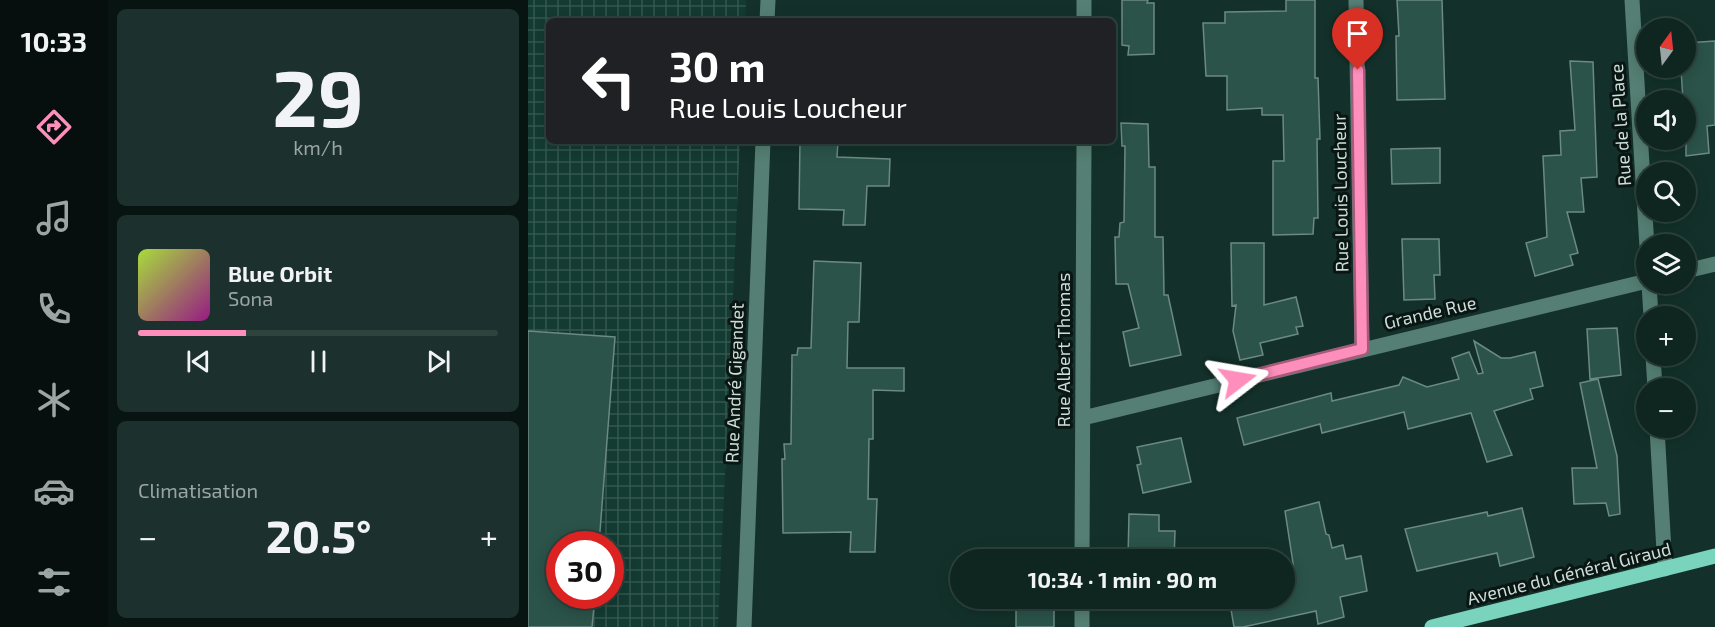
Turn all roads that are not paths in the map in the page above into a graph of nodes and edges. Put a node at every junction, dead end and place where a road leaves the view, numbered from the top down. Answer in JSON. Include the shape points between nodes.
{"nodes":[{"id":1,"x":768,"y":0,"type":"edge"},
{"id":2,"x":1084,"y":0,"type":"edge"},
{"id":3,"x":1356,"y":0,"type":"edge"},
{"id":4,"x":1632,"y":0,"type":"edge"},
{"id":5,"x":767,"y":18,"type":"edge"},
{"id":6,"x":1084,"y":18,"type":"edge"},
{"id":7,"x":763,"y":144,"type":"edge"},
{"id":8,"x":1084,"y":144,"type":"edge"},
{"id":9,"x":1646,"y":234,"type":"edge"},
{"id":10,"x":1715,"y":264,"type":"edge"},
{"id":11,"x":1696,"y":269,"type":"edge"},
{"id":12,"x":1636,"y":285,"type":"edge"},
{"id":13,"x":1362,"y":349,"type":"junction"},
{"id":14,"x":1083,"y":418,"type":"junction"},
{"id":15,"x":1658,"y":438,"type":"edge"},
{"id":16,"x":1082,"y":549,"type":"edge"},
{"id":17,"x":1715,"y":556,"type":"edge"},
{"id":18,"x":1665,"y":569,"type":"junction"},
{"id":19,"x":1082,"y":609,"type":"edge"},
{"id":20,"x":744,"y":627,"type":"edge"},
{"id":21,"x":1082,"y":627,"type":"edge"},
{"id":22,"x":1432,"y":627,"type":"edge"}],
"edges":[{"from":1,"to":5,"type":"street"},
{"from":2,"to":6,"type":"street"},
{"from":3,"to":13,"type":"street","name":"Rue Louis Loucheur"},
{"from":4,"to":9,"type":"street","name":"Rue de la Place"},
{"from":7,"to":20,"type":"street","name":"Rue André Gigandet"},
{"from":8,"to":14,"type":"street","name":"Rue Albert Thomas"},
{"from":10,"to":11,"type":"street"},
{"from":12,"to":13,"type":"street","name":"Grande Rue"},
{"from":13,"to":14,"type":"street","name":"Grande Rue"},
{"from":14,"to":16,"type":"street","name":"Rue Albert Thomas"},
{"from":15,"to":18,"type":"street"},
{"from":17,"to":18,"type":"main road","name":"Avenue du Général Giraud"},
{"from":18,"to":22,"type":"main road","name":"Avenue du Général Giraud"},
{"from":19,"to":21,"type":"street"}]}
